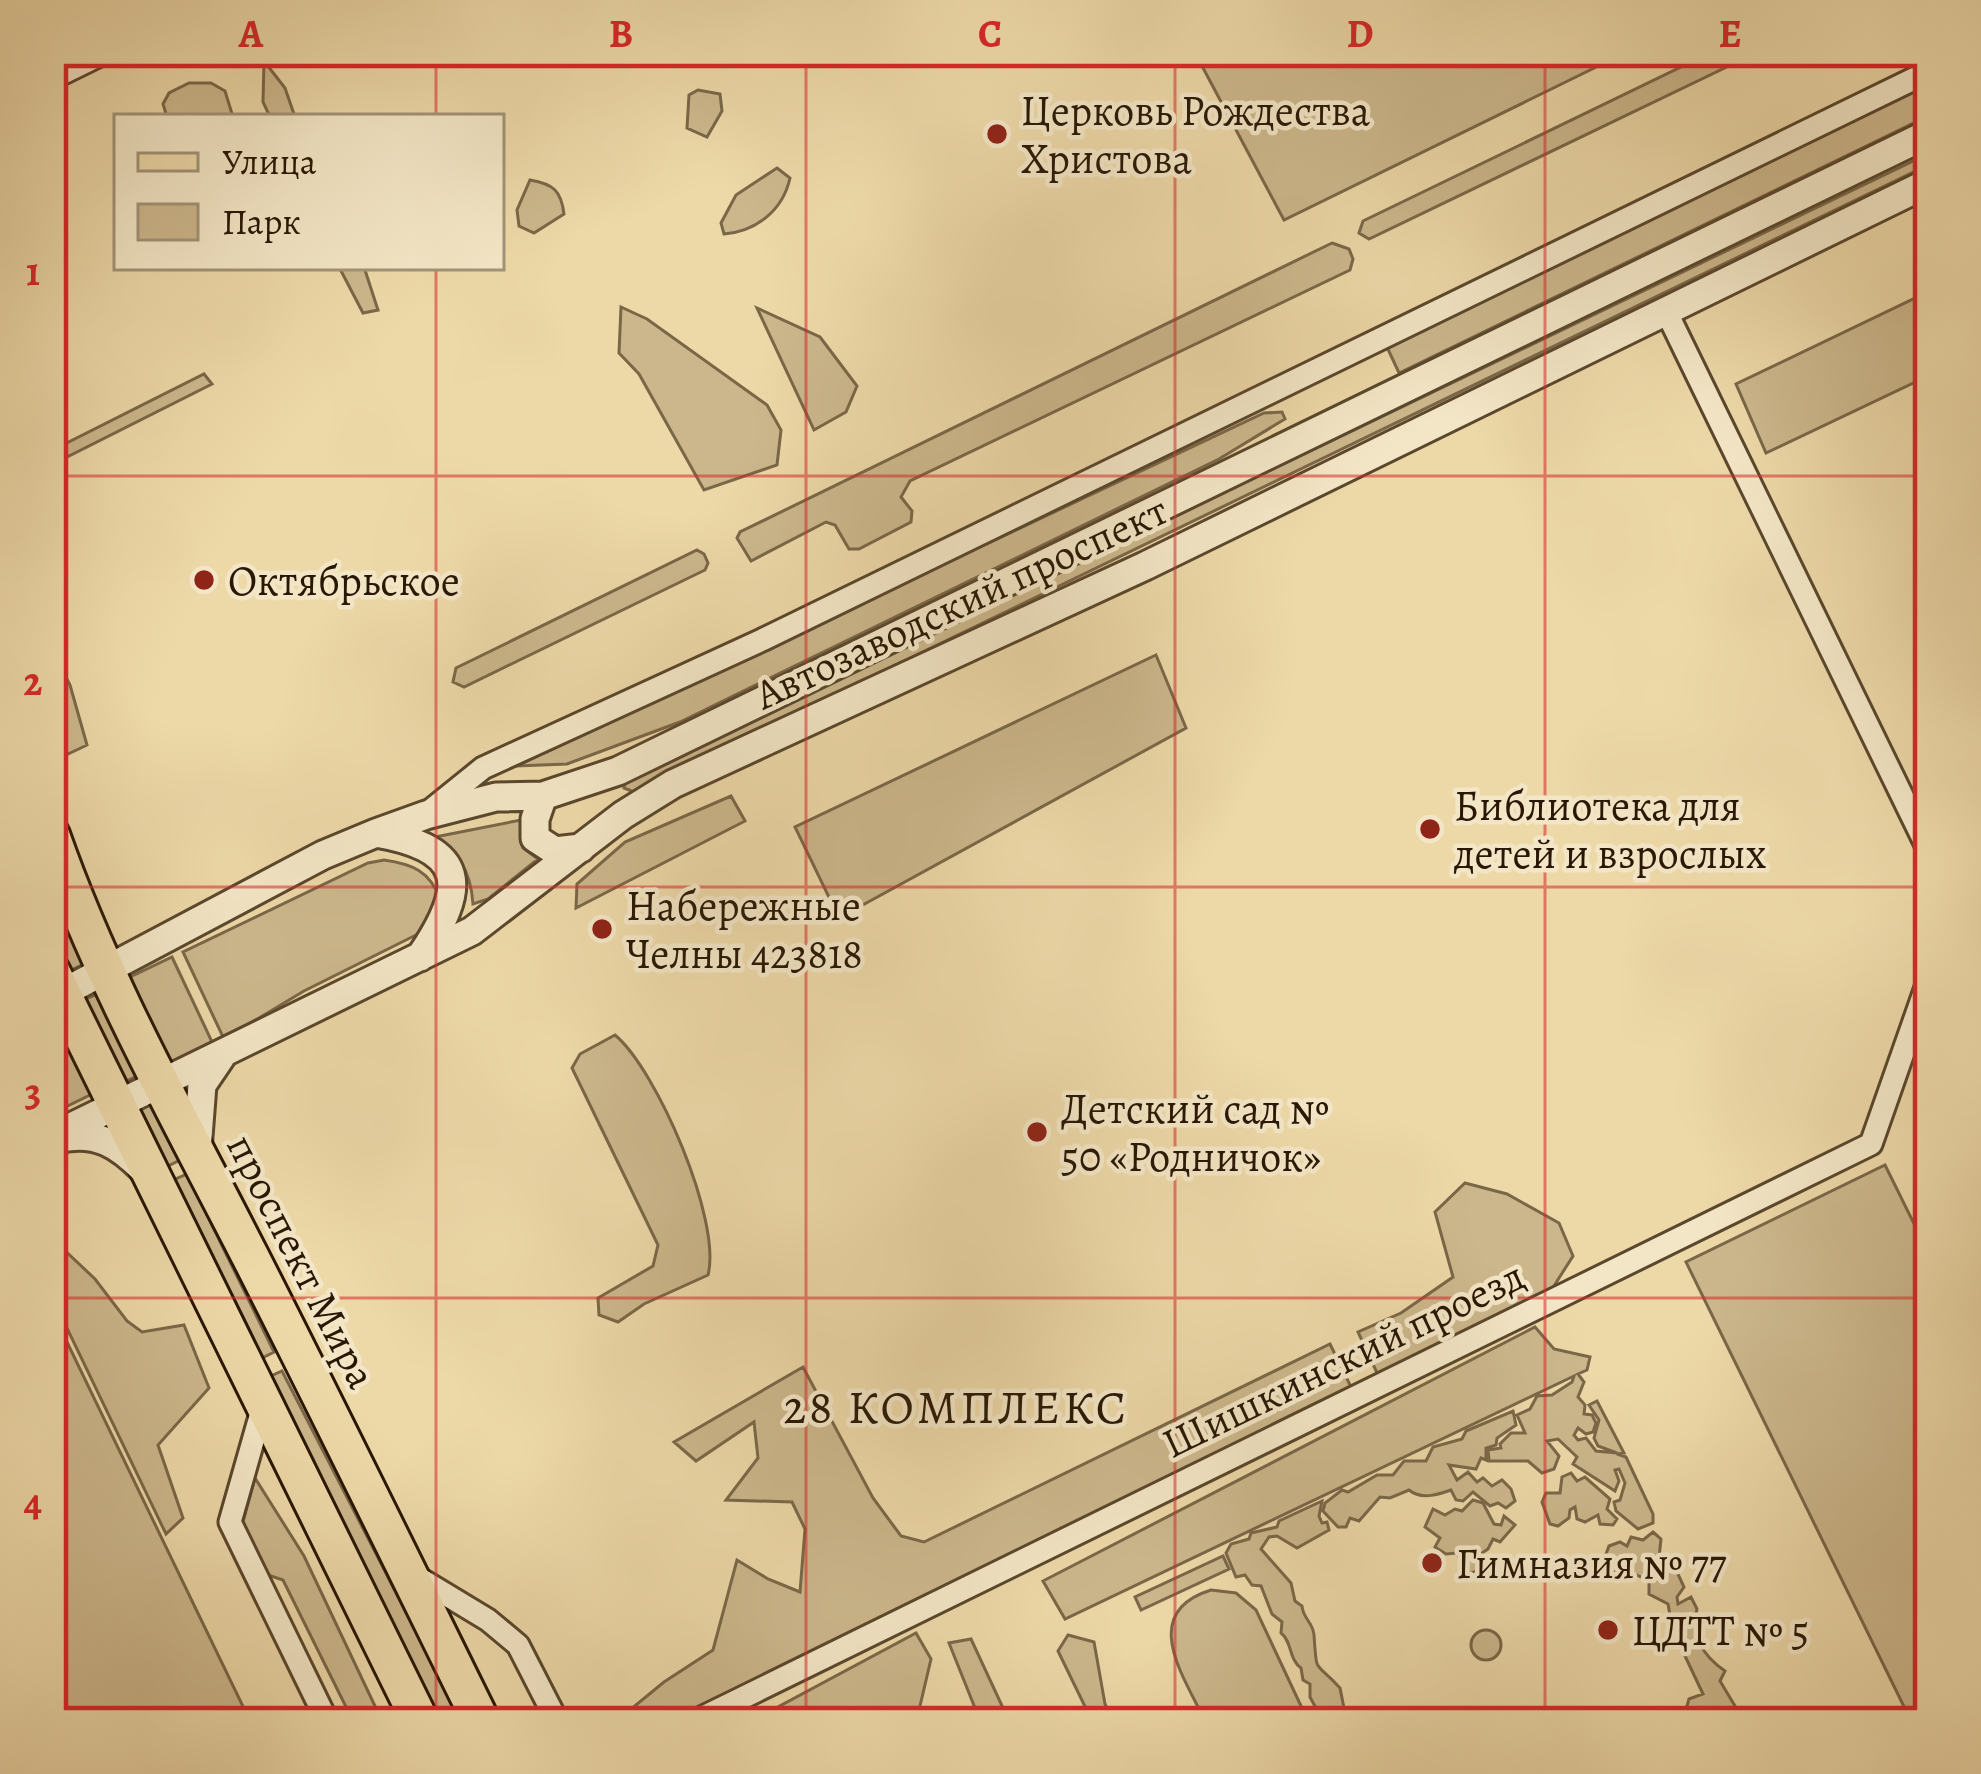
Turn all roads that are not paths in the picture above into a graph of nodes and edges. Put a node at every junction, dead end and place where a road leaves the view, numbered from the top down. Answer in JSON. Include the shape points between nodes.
{"nodes":[{"id":1,"x":108,"y":51,"type":"edge"},
{"id":2,"x":1930,"y":71,"type":"edge"},
{"id":3,"x":51,"y":79,"type":"edge"},
{"id":4,"x":1930,"y":133,"type":"edge"},
{"id":5,"x":1930,"y":182,"type":"edge"},
{"id":6,"x":1666,"y":313,"type":"junction"},
{"id":7,"x":544,"y":796,"type":"junction"},
{"id":8,"x":426,"y":814,"type":"junction"},
{"id":9,"x":376,"y":833,"type":"junction"},
{"id":10,"x":51,"y":835,"type":"edge"},
{"id":11,"x":581,"y":848,"type":"junction"},
{"id":12,"x":1930,"y":853,"type":"edge"},
{"id":13,"x":417,"y":960,"type":"junction"},
{"id":14,"x":107,"y":970,"type":"junction"},
{"id":15,"x":1930,"y":976,"type":"edge"},
{"id":16,"x":55,"y":988,"type":"edge"},
{"id":17,"x":224,"y":1053,"type":"junction"},
{"id":18,"x":161,"y":1083,"type":"junction"},
{"id":19,"x":115,"y":1105,"type":"junction"},
{"id":20,"x":51,"y":1138,"type":"edge"},
{"id":21,"x":196,"y":1154,"type":"junction"},
{"id":22,"x":151,"y":1176,"type":"junction"},
{"id":23,"x":310,"y":1374,"type":"junction"},
{"id":24,"x":265,"y":1400,"type":"junction"},
{"id":25,"x":406,"y":1571,"type":"junction"},
{"id":26,"x":328,"y":1723,"type":"edge"},
{"id":27,"x":422,"y":1723,"type":"edge"},
{"id":28,"x":482,"y":1723,"type":"edge"},
{"id":29,"x":558,"y":1723,"type":"edge"},
{"id":30,"x":691,"y":1723,"type":"edge"}],
"edges":[{"from":1,"to":3,"type":"street"},
{"from":2,"to":8,"type":"street","via":[[484,768]]},
{"from":4,"to":7,"type":"street","name":"Автозаводский проспект","via":[[639,761]]},
{"from":5,"to":6,"type":"street","name":"Автозаводский проспект"},
{"from":6,"to":11,"type":"street","name":"Автозаводский проспект","via":[[1145,566],[728,756],[650,796]]},
{"from":6,"to":12,"type":"street"},
{"from":7,"to":8,"type":"street","name":"Автозаводский проспект","via":[[496,797]]},
{"from":7,"to":11,"type":"street","via":[[535,838],[555,851]]},
{"from":8,"to":9,"type":"street","name":"Автозаводский проспект"},
{"from":9,"to":13,"type":"street","via":[[425,846],[453,879],[442,924]]},
{"from":9,"to":14,"type":"street","name":"Автозаводский проспект"},
{"from":10,"to":14,"type":"main road","name":"проспект Мира"},
{"from":11,"to":13,"type":"street","name":"Автозаводский проспект","via":[[472,931]]},
{"from":13,"to":17,"type":"street","name":"Автозаводский проспект"},
{"from":14,"to":16,"type":"street","name":"Автозаводский проспект"},
{"from":14,"to":18,"type":"main road","name":"проспект Мира"},
{"from":15,"to":30,"type":"street","name":"Шишкинский проезд","via":[[1871,1144]]},
{"from":16,"to":19,"type":"main road"},
{"from":17,"to":18,"type":"street","name":"Автозаводский проспект"},
{"from":17,"to":21,"type":"street","via":[[202,1085]]},
{"from":18,"to":19,"type":"street","name":"Автозаводский проспект"},
{"from":18,"to":21,"type":"main road","name":"проспект Мира"},
{"from":19,"to":20,"type":"street","name":"Автозаводский проспект"},
{"from":19,"to":22,"type":"main road"},
{"from":20,"to":22,"type":"street","via":[[107,1141]]},
{"from":21,"to":23,"type":"main road","name":"проспект Мира"},
{"from":22,"to":24,"type":"main road"},
{"from":23,"to":24,"type":"main road","via":[[288,1357],[263,1355]]},
{"from":23,"to":25,"type":"main road","name":"проспект Мира"},
{"from":24,"to":26,"type":"street","via":[[230,1522]]},
{"from":24,"to":27,"type":"main road"},
{"from":25,"to":28,"type":"main road","name":"проспект Мира"},
{"from":25,"to":29,"type":"street","via":[[518,1645]]}]}
